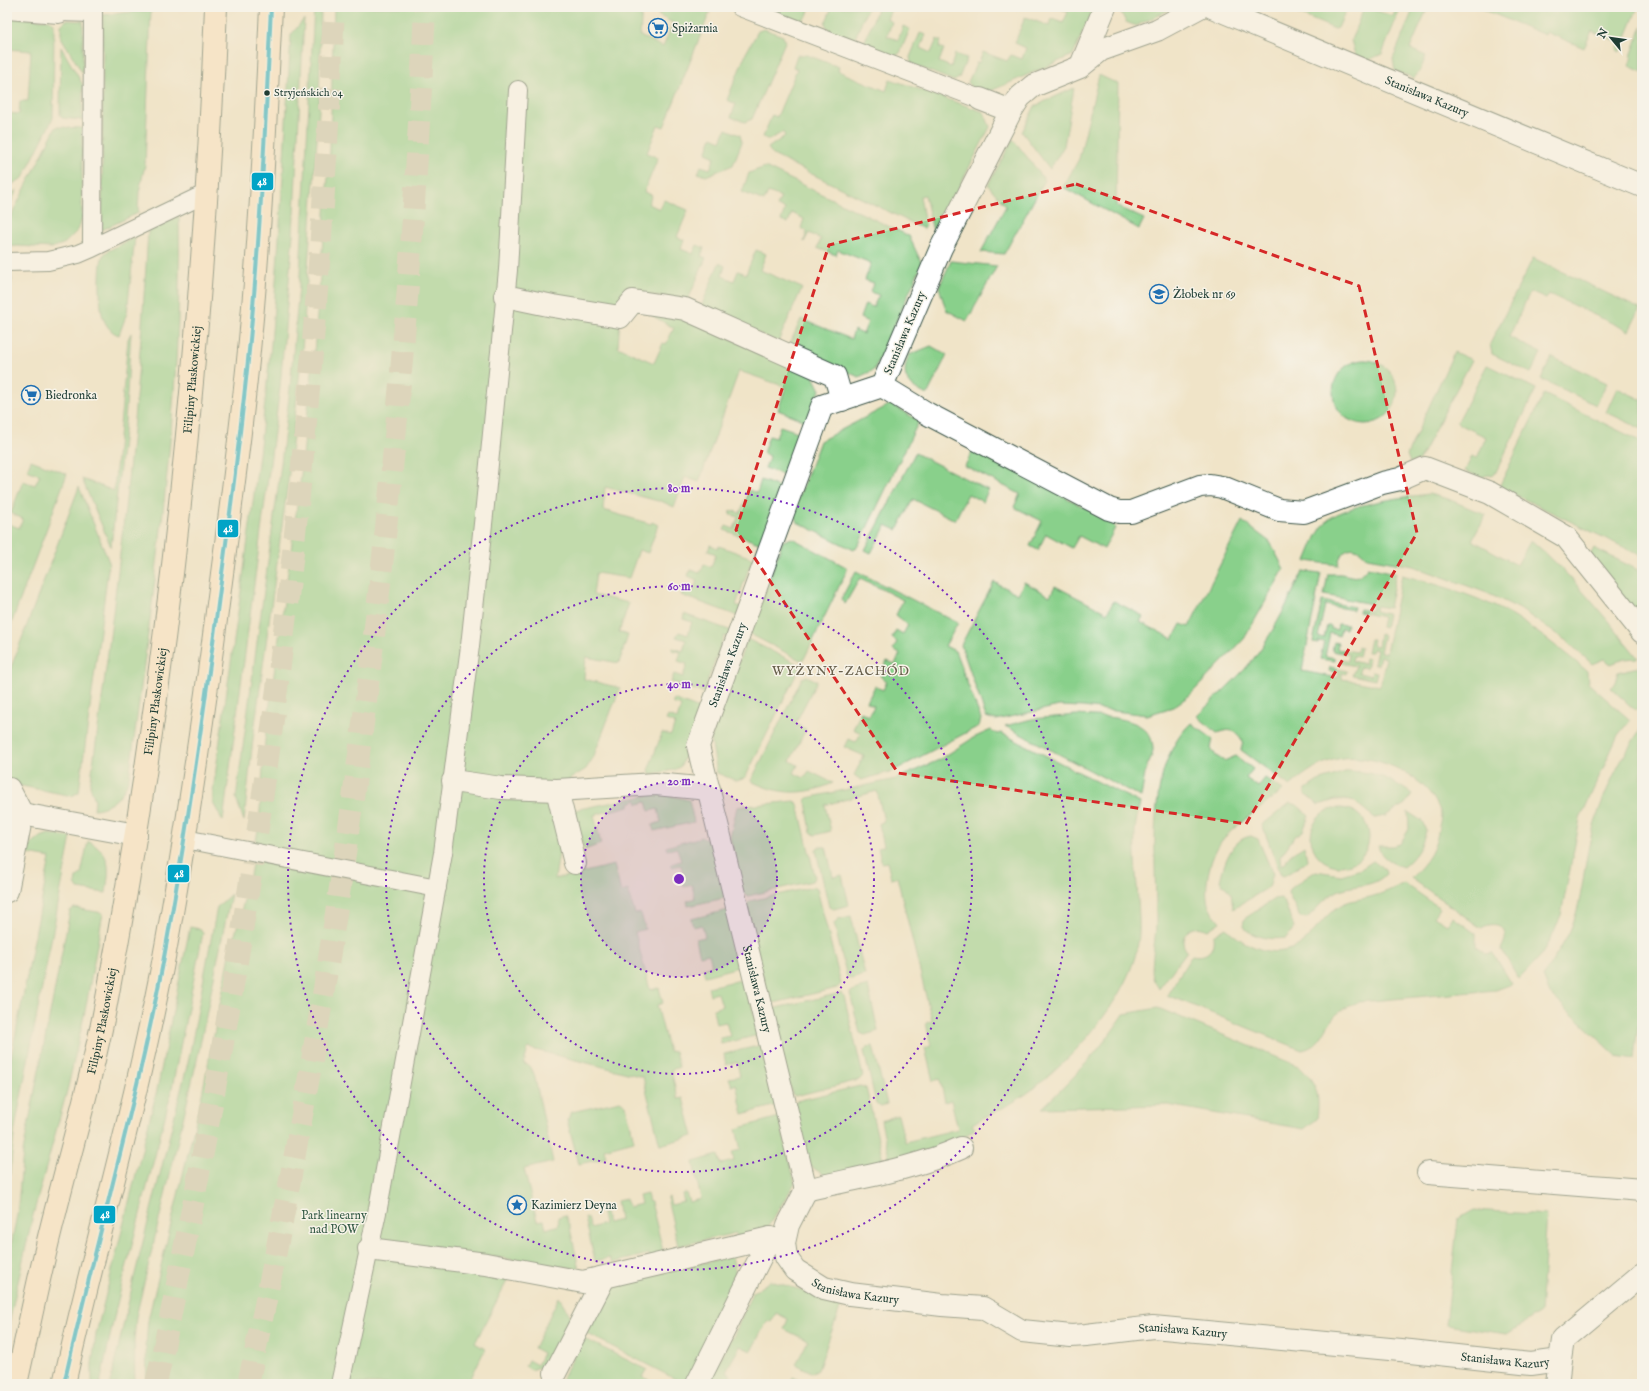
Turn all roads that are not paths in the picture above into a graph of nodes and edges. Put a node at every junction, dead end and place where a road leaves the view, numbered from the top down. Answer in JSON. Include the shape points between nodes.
{"nodes":[{"id":1,"x":216,"y":7,"type":"edge"},
{"id":2,"x":271,"y":7,"type":"edge"},
{"id":3,"x":740,"y":7,"type":"edge"},
{"id":4,"x":1105,"y":7,"type":"edge"},
{"id":5,"x":1200,"y":7,"type":"edge"},
{"id":6,"x":1212,"y":7,"type":"edge"},
{"id":7,"x":7,"y":8,"type":"edge"},
{"id":8,"x":94,"y":10,"type":"edge"},
{"id":9,"x":59,"y":12,"type":"joint"},
{"id":10,"x":1080,"y":67,"type":"junction"},
{"id":11,"x":518,"y":90,"type":"dead end"},
{"id":12,"x":980,"y":99,"type":"joint"},
{"id":13,"x":1011,"y":111,"type":"junction"},
{"id":14,"x":1642,"y":186,"type":"edge"},
{"id":15,"x":207,"y":193,"type":"junction"},
{"id":16,"x":92,"y":248,"type":"junction"},
{"id":17,"x":7,"y":262,"type":"edge"},
{"id":18,"x":505,"y":296,"type":"junction"},
{"id":19,"x":882,"y":386,"type":"junction"},
{"id":20,"x":842,"y":400,"type":"junction"},
{"id":21,"x":1642,"y":632,"type":"edge"},
{"id":22,"x":453,"y":780,"type":"junction"},
{"id":23,"x":7,"y":789,"type":"edge"},
{"id":24,"x":557,"y":790,"type":"junction"},
{"id":25,"x":709,"y":790,"type":"junction"},
{"id":26,"x":22,"y":814,"type":"junction"},
{"id":27,"x":136,"y":835,"type":"junction"},
{"id":28,"x":185,"y":839,"type":"junction"},
{"id":29,"x":575,"y":863,"type":"dead end"},
{"id":30,"x":437,"y":888,"type":"junction"},
{"id":31,"x":7,"y":891,"type":"edge"},
{"id":32,"x":961,"y":1148,"type":"dead end"},
{"id":33,"x":1428,"y":1173,"type":"dead end"},
{"id":34,"x":806,"y":1190,"type":"junction"},
{"id":35,"x":1642,"y":1190,"type":"edge"},
{"id":36,"x":777,"y":1240,"type":"junction"},
{"id":37,"x":369,"y":1249,"type":"junction"},
{"id":38,"x":1642,"y":1274,"type":"edge"},
{"id":39,"x":604,"y":1278,"type":"junction"},
{"id":40,"x":1560,"y":1360,"type":"junction"},
{"id":41,"x":555,"y":1373,"type":"dead end"},
{"id":42,"x":16,"y":1384,"type":"edge"},
{"id":43,"x":64,"y":1384,"type":"edge"},
{"id":44,"x":340,"y":1384,"type":"edge"},
{"id":45,"x":697,"y":1384,"type":"edge"},
{"id":46,"x":1557,"y":1384,"type":"edge"}],
"edges":[{"from":1,"to":15,"type":"main road","name":"Filipiny Płaskowickiej"},
{"from":2,"to":28,"type":"main road","via":[[256,264],[245,392]]},
{"from":3,"to":12,"type":"lane"},
{"from":4,"to":10,"type":"street"},
{"from":5,"to":10,"type":"street","name":"Stanisława Kazury","via":[[1157,30],[1101,50]]},
{"from":6,"to":14,"type":"street","name":"Stanisława Kazury"},
{"from":7,"to":9,"type":"street"},
{"from":8,"to":9,"type":"lane"},
{"from":8,"to":16,"type":"lane"},
{"from":10,"to":13,"type":"street","name":"Stanisława Kazury","via":[[1033,86],[1020,97]]},
{"from":11,"to":18,"type":"lane"},
{"from":12,"to":13,"type":"street"},
{"from":13,"to":19,"type":"street","name":"Stanisława Kazury","via":[[942,248]]},
{"from":15,"to":16,"type":"lane"},
{"from":15,"to":27,"type":"main road","name":"Filipiny Płaskowickiej","via":[[196,343],[173,562],[151,740]]},
{"from":16,"to":17,"type":"lane","via":[[71,256],[48,260]]},
{"from":18,"to":20,"type":"street","via":[[620,317],[633,301],[685,309],[835,376]]},
{"from":18,"to":22,"type":"lane","via":[[485,505]]},
{"from":19,"to":20,"type":"street","name":"Stanisława Kazury"},
{"from":19,"to":21,"type":"street","via":[[928,414],[1102,506],[1118,512],[1131,512],[1200,486],[1210,485],[1279,510],[1304,512],[1425,468],[1490,493],[1566,537]]},
{"from":20,"to":25,"type":"street","name":"Stanisława Kazury","via":[[822,406],[698,746]]},
{"from":22,"to":24,"type":"street","via":[[501,788]]},
{"from":22,"to":30,"type":"lane"},
{"from":23,"to":26,"type":"street"},
{"from":24,"to":25,"type":"street","via":[[655,784]]},
{"from":24,"to":29,"type":"street"},
{"from":25,"to":34,"type":"street","name":"Stanisława Kazury"},
{"from":26,"to":27,"type":"street"},
{"from":26,"to":31,"type":"street"},
{"from":27,"to":42,"type":"main road","name":"Filipiny Płaskowickiej","via":[[96,1052],[55,1213]]},
{"from":28,"to":30,"type":"lane"},
{"from":28,"to":43,"type":"main road","via":[[134,1103]]},
{"from":30,"to":37,"type":"lane"},
{"from":32,"to":34,"type":"street","via":[[941,1157]]},
{"from":33,"to":35,"type":"street"},
{"from":34,"to":36,"type":"street","name":"Stanisława Kazury"},
{"from":36,"to":39,"type":"street"},
{"from":36,"to":40,"type":"street","name":"Stanisława Kazury","via":[[795,1270],[824,1288],[850,1294],[983,1308],[1022,1331],[1071,1336],[1153,1327],[1531,1364]]},
{"from":36,"to":45,"type":"street"},
{"from":37,"to":39,"type":"street","via":[[486,1264],[584,1282]]},
{"from":37,"to":44,"type":"lane"},
{"from":38,"to":40,"type":"street","name":"Stanisława Kazury","via":[[1563,1340]]},
{"from":39,"to":41,"type":"street"},
{"from":40,"to":46,"type":"street"}]}
